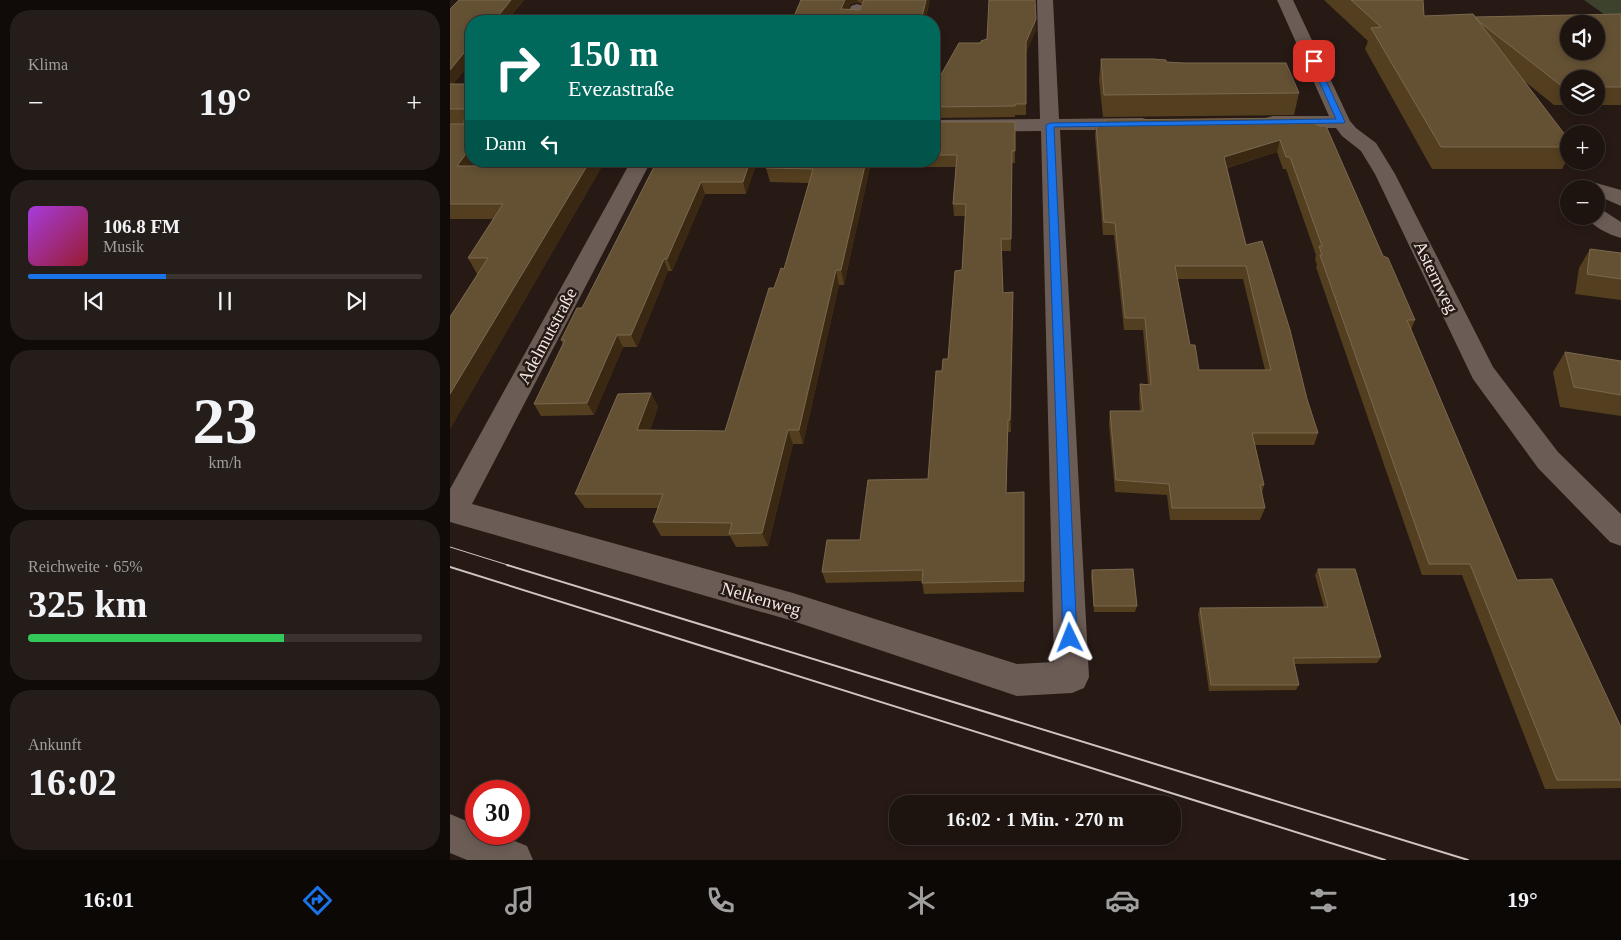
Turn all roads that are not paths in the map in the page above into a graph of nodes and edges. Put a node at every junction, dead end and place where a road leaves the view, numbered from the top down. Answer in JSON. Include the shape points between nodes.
{"nodes":[{"id":1,"x":1046,"y":0,"type":"edge"},
{"id":2,"x":1285,"y":0,"type":"edge"},
{"id":3,"x":1254,"y":122,"type":"edge"},
{"id":4,"x":1341,"y":122,"type":"junction"},
{"id":5,"x":1157,"y":124,"type":"edge"},
{"id":6,"x":1050,"y":125,"type":"junction"},
{"id":7,"x":940,"y":126,"type":"edge"},
{"id":8,"x":638,"y":167,"type":"edge"},
{"id":9,"x":1605,"y":191,"type":"edge"},
{"id":10,"x":1621,"y":200,"type":"edge"},
{"id":11,"x":1605,"y":221,"type":"edge"},
{"id":12,"x":1621,"y":231,"type":"edge"},
{"id":13,"x":452,"y":511,"type":"edge"},
{"id":14,"x":1621,"y":533,"type":"edge"},
{"id":15,"x":450,"y":834,"type":"edge"},
{"id":16,"x":508,"y":859,"type":"edge"}],
"edges":[{"from":1,"to":6,"type":"street"},
{"from":2,"to":4,"type":"street","name":"Asternweg"},
{"from":3,"to":4,"type":"street"},
{"from":4,"to":14,"type":"street","name":"Asternweg","via":[[1348,132],[1369,147],[1482,372],[1548,460]]},
{"from":5,"to":6,"type":"street"},
{"from":6,"to":7,"type":"street"},
{"from":6,"to":13,"type":"street","name":"Nelkenweg","via":[[1072,677],[1017,680],[793,607]]},
{"from":8,"to":13,"type":"street","name":"Adelmutstraße"},
{"from":9,"to":10,"type":"street"},
{"from":11,"to":12,"type":"street"},
{"from":15,"to":16,"type":"street"}]}
